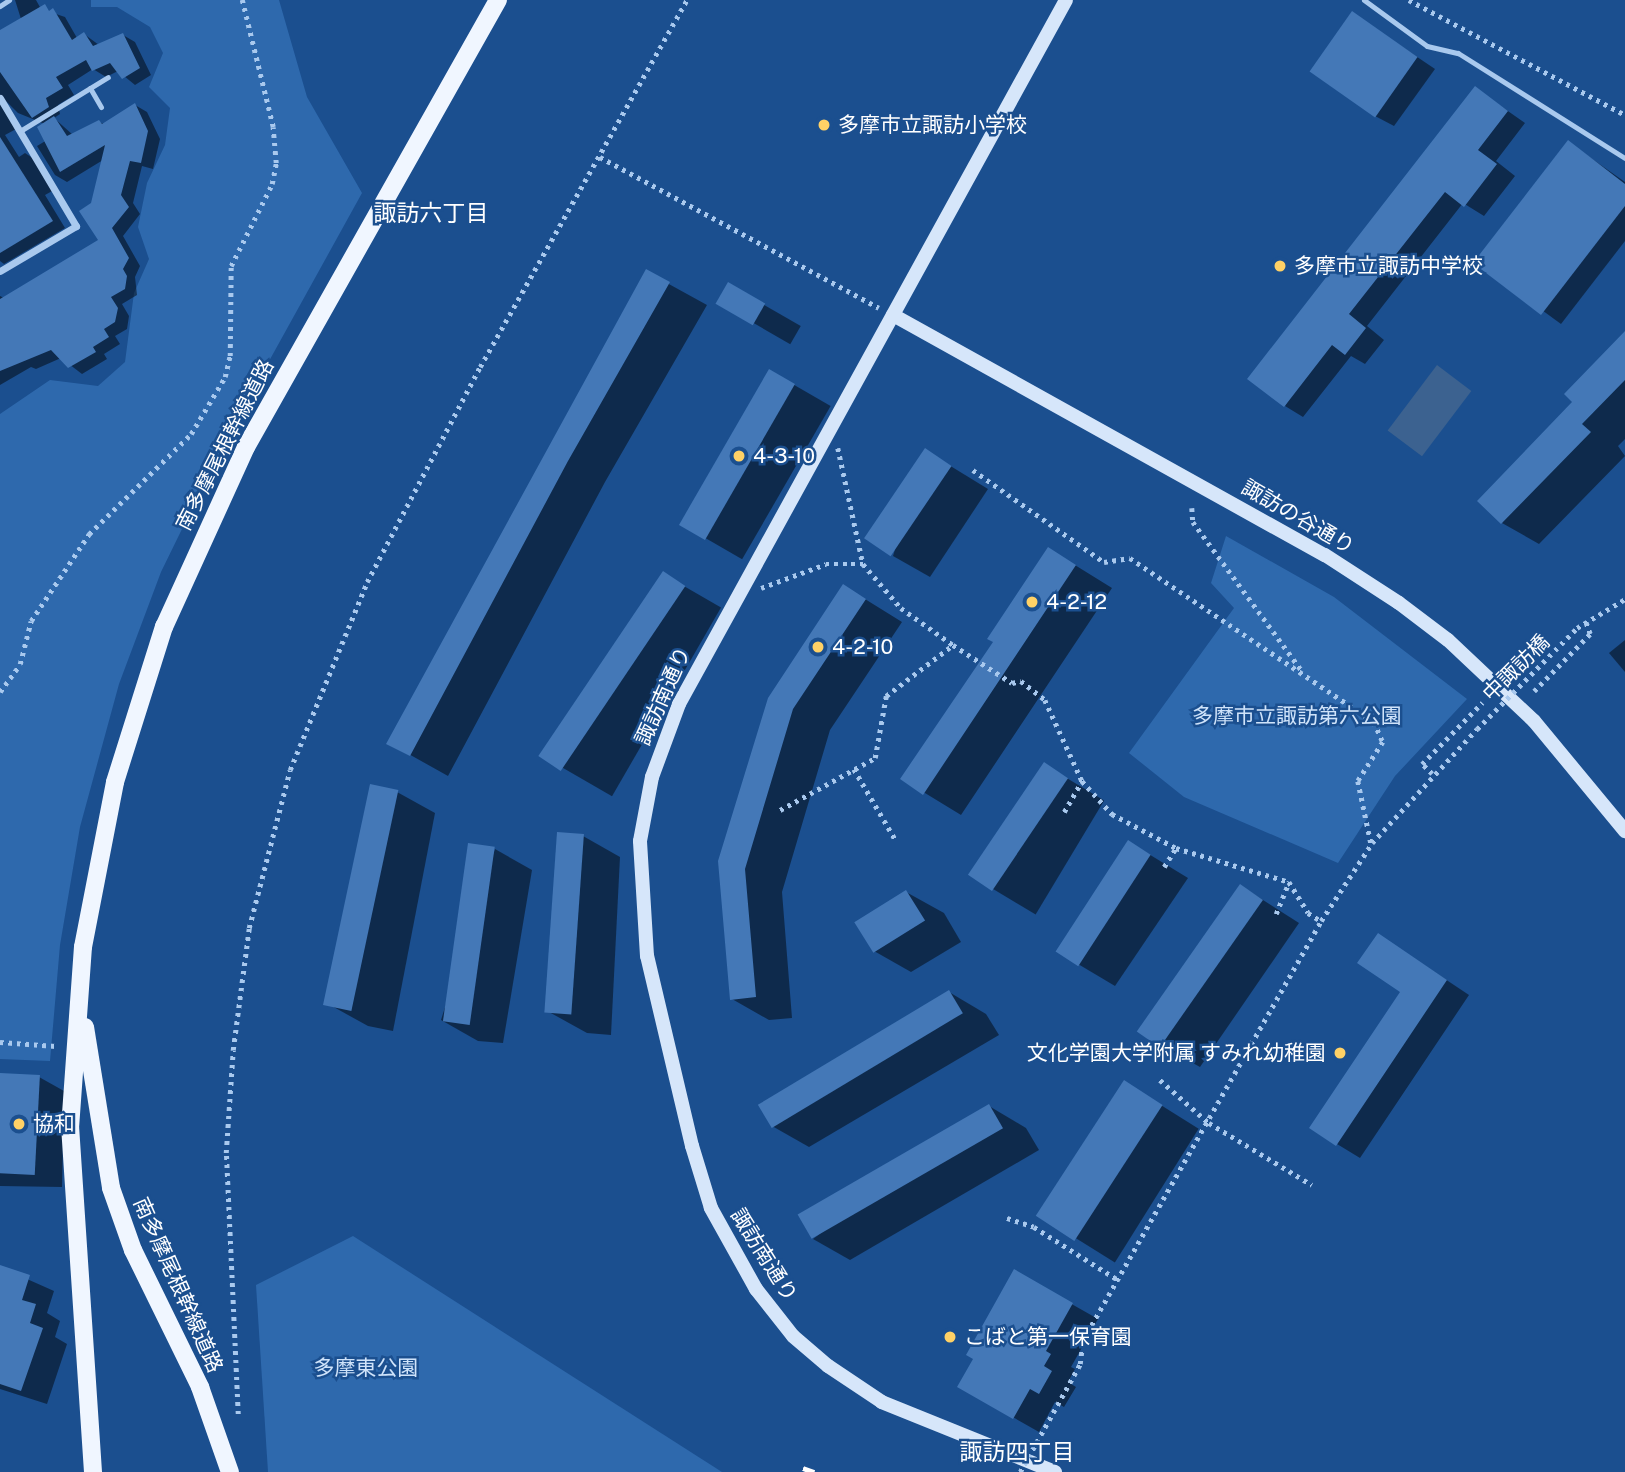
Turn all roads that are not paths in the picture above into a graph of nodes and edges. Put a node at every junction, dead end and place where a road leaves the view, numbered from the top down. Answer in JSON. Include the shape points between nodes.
{"nodes":[{"id":1,"x":9,"y":0,"type":"edge"},
{"id":2,"x":498,"y":0,"type":"edge"},
{"id":3,"x":1066,"y":0,"type":"edge"},
{"id":4,"x":1364,"y":0,"type":"edge"},
{"id":5,"x":0,"y":5,"type":"edge"},
{"id":6,"x":108,"y":77,"type":"dead end"},
{"id":7,"x":90,"y":88,"type":"junction"},
{"id":8,"x":0,"y":98,"type":"edge"},
{"id":9,"x":101,"y":107,"type":"dead end"},
{"id":10,"x":20,"y":131,"type":"junction"},
{"id":11,"x":1625,"y":158,"type":"edge"},
{"id":12,"x":0,"y":271,"type":"edge"},
{"id":13,"x":893,"y":315,"type":"junction"},
{"id":14,"x":1625,"y":831,"type":"edge"},
{"id":15,"x":83,"y":947,"type":"junction"},
{"id":16,"x":93,"y":1472,"type":"edge"},
{"id":17,"x":230,"y":1472,"type":"edge"},
{"id":18,"x":1055,"y":1472,"type":"edge"}],
"edges":[{"from":1,"to":5,"type":"lane"},
{"from":2,"to":15,"type":"main road","name":"南多摩尾根幹線道路","via":[[259,423],[164,626],[115,782]]},
{"from":3,"to":13,"type":"street","name":"諏訪南通り"},
{"from":4,"to":11,"type":"lane","via":[[1427,46],[1458,53]]},
{"from":6,"to":7,"type":"lane"},
{"from":7,"to":9,"type":"lane"},
{"from":7,"to":10,"type":"lane"},
{"from":8,"to":10,"type":"street"},
{"from":10,"to":12,"type":"street","via":[[76,226]]},
{"from":13,"to":14,"type":"street","name":"諏訪の谷通り","via":[[1325,555],[1399,603],[1448,640],[1534,721]]},
{"from":13,"to":18,"type":"street","name":"諏訪南通り","via":[[662,742],[640,841],[647,956],[711,1208],[756,1289],[793,1335],[828,1366],[921,1421]]},
{"from":15,"to":16,"type":"main road","name":"南多摩尾根幹線道路","via":[[70,1128]]},
{"from":15,"to":17,"type":"main road","name":"南多摩尾根幹線道路","via":[[90,1077],[111,1188],[133,1250],[200,1387]]}]}
